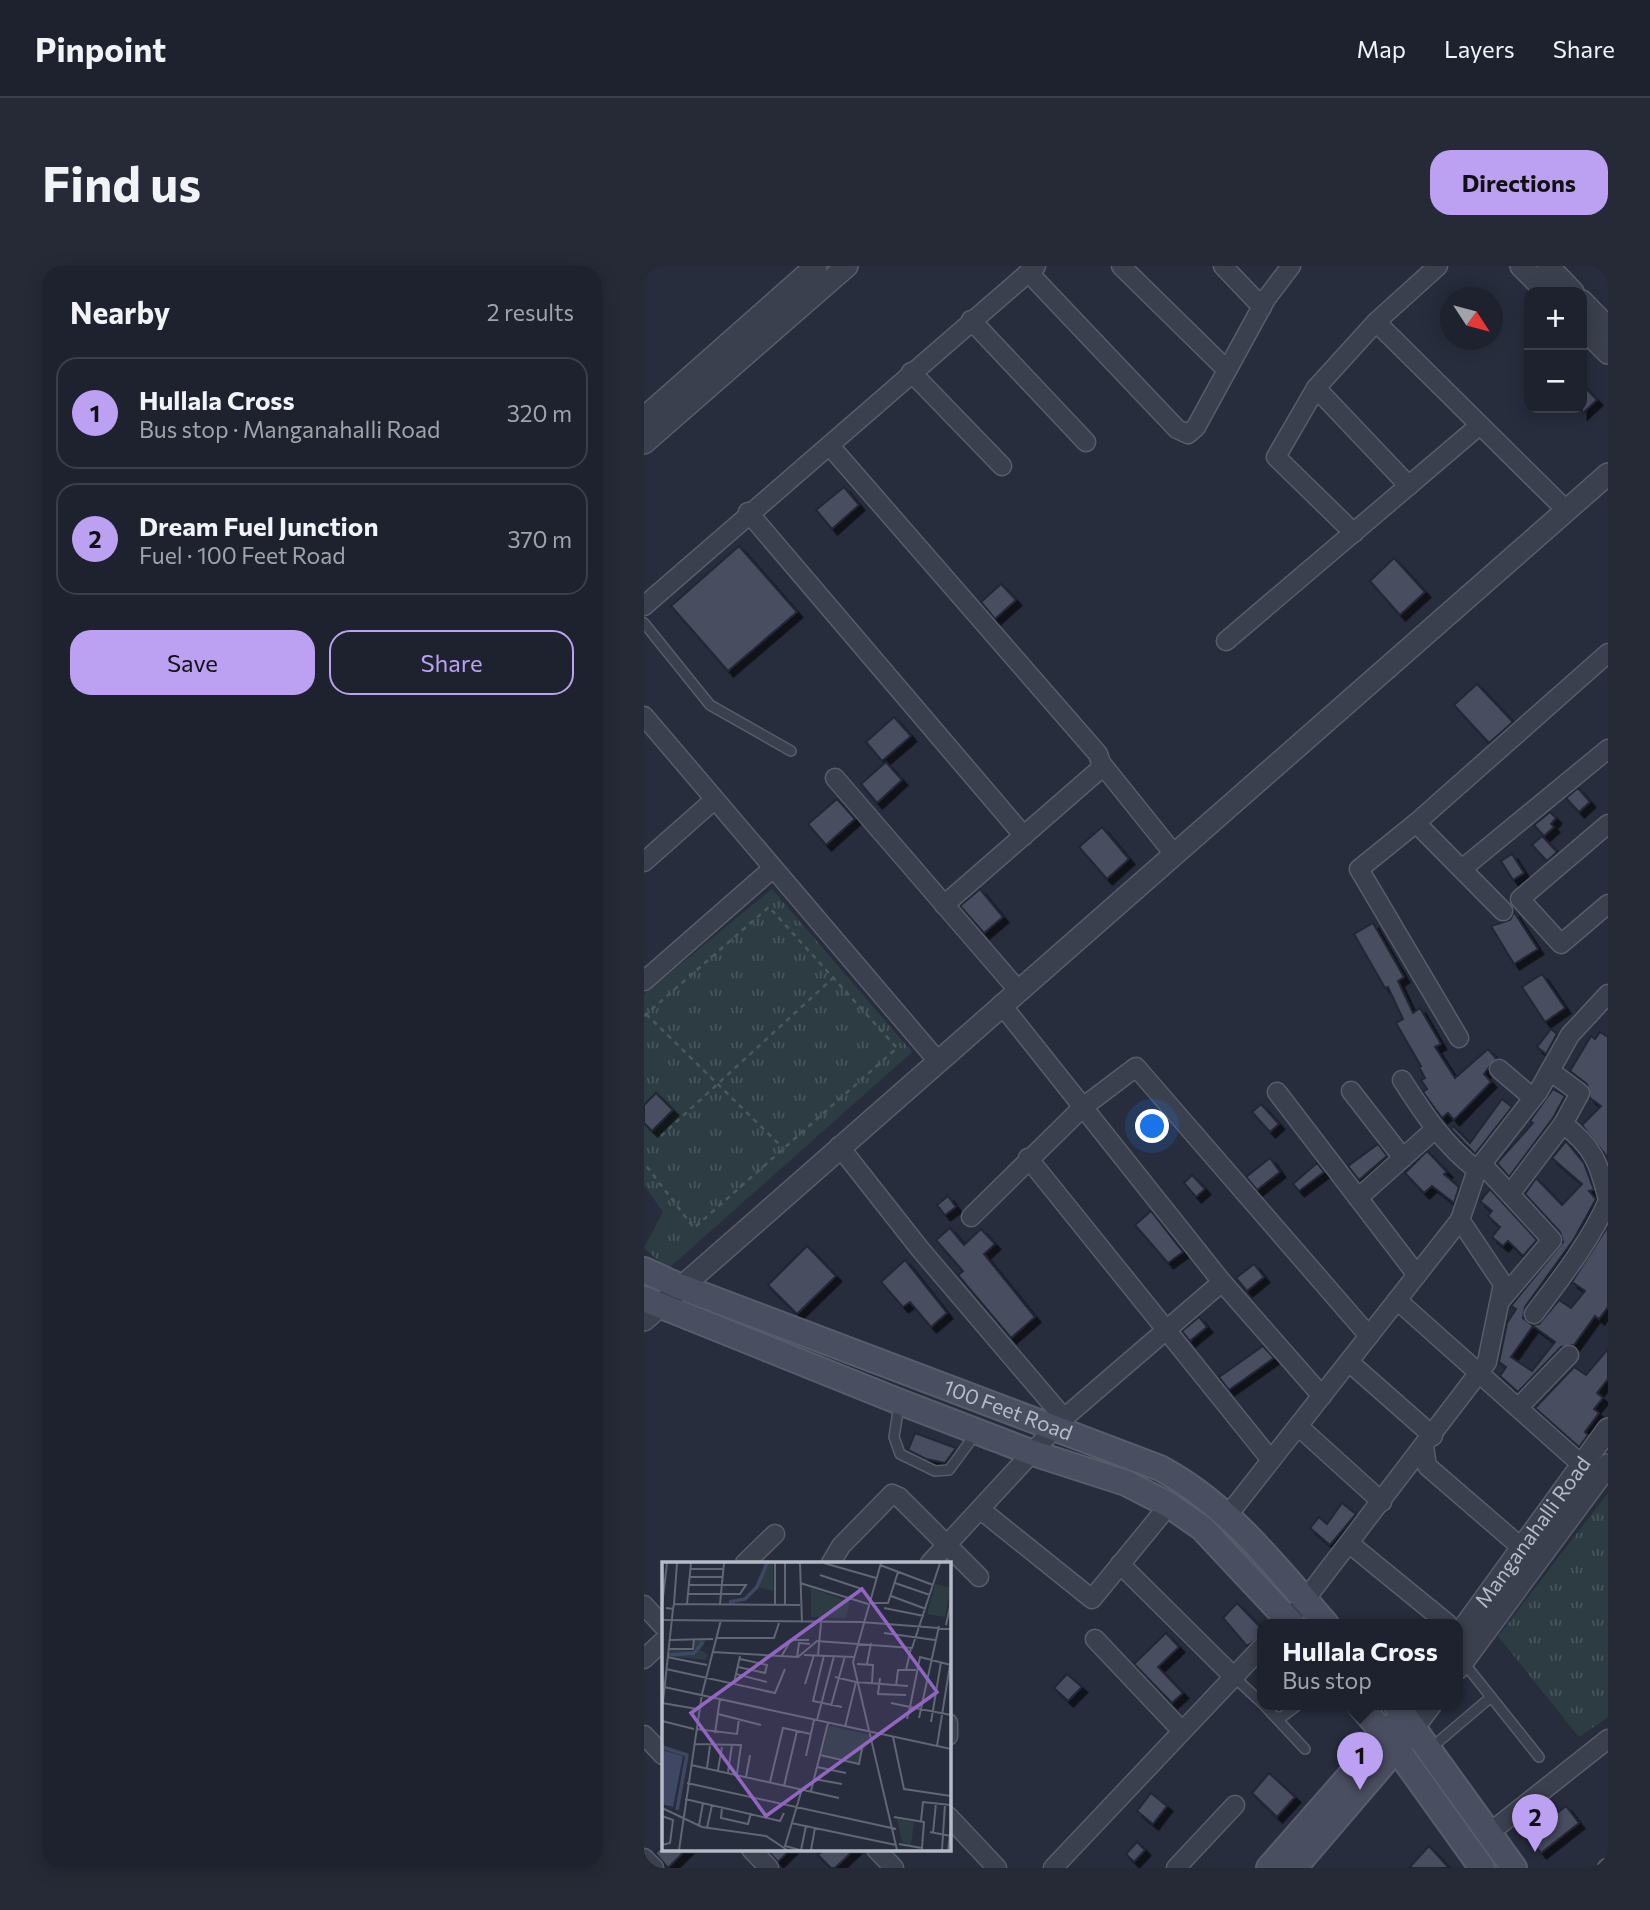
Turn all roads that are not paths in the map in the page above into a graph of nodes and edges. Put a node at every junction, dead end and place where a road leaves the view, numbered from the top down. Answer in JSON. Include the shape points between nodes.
{"nodes":[{"id":1,"x":816,"y":266,"type":"edge"},
{"id":2,"x":847,"y":266,"type":"edge"},
{"id":3,"x":1121,"y":266,"type":"edge"},
{"id":4,"x":1223,"y":266,"type":"edge"},
{"id":5,"x":1292,"y":266,"type":"edge"},
{"id":6,"x":1438,"y":266,"type":"edge"},
{"id":7,"x":1521,"y":266,"type":"edge"},
{"id":8,"x":1548,"y":266,"type":"edge"},
{"id":9,"x":1032,"y":269,"type":"edge"},
{"id":10,"x":1543,"y":287,"type":"edge"},
{"id":11,"x":1568,"y":287,"type":"edge"},
{"id":12,"x":1262,"y":307,"type":"junction"},
{"id":13,"x":1587,"y":307,"type":"edge"},
{"id":14,"x":971,"y":320,"type":"junction"},
{"id":15,"x":1376,"y":322,"type":"junction"},
{"id":16,"x":1600,"y":323,"type":"edge"},
{"id":17,"x":1608,"y":354,"type":"edge"},
{"id":18,"x":1227,"y":370,"type":"junction"},
{"id":19,"x":911,"y":372,"type":"junction"},
{"id":20,"x":1316,"y":388,"type":"junction"},
{"id":21,"x":644,"y":418,"type":"edge"},
{"id":22,"x":1480,"y":425,"type":"junction"},
{"id":23,"x":1086,"y":442,"type":"dead end"},
{"id":24,"x":644,"y":443,"type":"edge"},
{"id":25,"x":831,"y":446,"type":"junction"},
{"id":26,"x":1002,"y":466,"type":"dead end"},
{"id":27,"x":1608,"y":474,"type":"edge"},
{"id":28,"x":1409,"y":486,"type":"junction"},
{"id":29,"x":1566,"y":510,"type":"junction"},
{"id":30,"x":748,"y":512,"type":"junction"},
{"id":31,"x":1354,"y":533,"type":"junction"},
{"id":32,"x":645,"y":603,"type":"edge"},
{"id":33,"x":644,"y":623,"type":"edge"},
{"id":34,"x":1226,"y":640,"type":"dead end"},
{"id":35,"x":1604,"y":663,"type":"edge"},
{"id":36,"x":644,"y":716,"type":"edge"},
{"id":37,"x":650,"y":736,"type":"edge"},
{"id":38,"x":1608,"y":749,"type":"edge"},
{"id":39,"x":791,"y":751,"type":"dead end"},
{"id":40,"x":1101,"y":763,"type":"junction"},
{"id":41,"x":835,"y":778,"type":"dead end"},
{"id":42,"x":714,"y":800,"type":"junction"},
{"id":43,"x":1416,"y":823,"type":"junction"},
{"id":44,"x":1608,"y":824,"type":"edge"},
{"id":45,"x":1024,"y":836,"type":"junction"},
{"id":46,"x":1174,"y":854,"type":"junction"},
{"id":47,"x":644,"y":862,"type":"edge"},
{"id":48,"x":772,"y":869,"type":"junction"},
{"id":49,"x":1462,"y":870,"type":"junction"},
{"id":50,"x":1608,"y":904,"type":"edge"},
{"id":51,"x":944,"y":905,"type":"junction"},
{"id":52,"x":1503,"y":911,"type":"dead end"},
{"id":53,"x":644,"y":981,"type":"edge"},
{"id":54,"x":1018,"y":990,"type":"junction"},
{"id":55,"x":1606,"y":1001,"type":"edge"},
{"id":56,"x":1001,"y":1004,"type":"junction"},
{"id":57,"x":1459,"y":1038,"type":"dead end"},
{"id":58,"x":937,"y":1060,"type":"junction"},
{"id":59,"x":1499,"y":1069,"type":"dead end"},
{"id":60,"x":1550,"y":1071,"type":"junction"},
{"id":61,"x":1402,"y":1080,"type":"dead end"},
{"id":62,"x":1351,"y":1091,"type":"dead end"},
{"id":63,"x":1277,"y":1092,"type":"dead end"},
{"id":64,"x":1534,"y":1098,"type":"junction"},
{"id":65,"x":1083,"y":1107,"type":"junction"},
{"id":66,"x":1563,"y":1124,"type":"junction"},
{"id":67,"x":1434,"y":1130,"type":"junction"},
{"id":68,"x":839,"y":1146,"type":"junction"},
{"id":69,"x":1028,"y":1158,"type":"junction"},
{"id":70,"x":1403,"y":1158,"type":"junction"},
{"id":71,"x":1479,"y":1167,"type":"junction"},
{"id":72,"x":1510,"y":1194,"type":"junction"},
{"id":73,"x":1358,"y":1198,"type":"junction"},
{"id":74,"x":1608,"y":1200,"type":"edge"},
{"id":75,"x":971,"y":1217,"type":"dead end"},
{"id":76,"x":1460,"y":1220,"type":"junction"},
{"id":77,"x":644,"y":1270,"type":"edge"},
{"id":78,"x":1417,"y":1275,"type":"junction"},
{"id":79,"x":1222,"y":1282,"type":"junction"},
{"id":80,"x":679,"y":1286,"type":"junction"},
{"id":81,"x":1397,"y":1300,"type":"junction"},
{"id":82,"x":1501,"y":1300,"type":"junction"},
{"id":83,"x":649,"y":1308,"type":"edge"},
{"id":84,"x":1534,"y":1314,"type":"dead end"},
{"id":85,"x":1167,"y":1328,"type":"junction"},
{"id":86,"x":1368,"y":1336,"type":"junction"},
{"id":87,"x":1569,"y":1355,"type":"dead end"},
{"id":88,"x":1349,"y":1362,"type":"junction"},
{"id":89,"x":1479,"y":1373,"type":"junction"},
{"id":90,"x":1322,"y":1396,"type":"junction"},
{"id":91,"x":900,"y":1402,"type":"junction"},
{"id":92,"x":1518,"y":1408,"type":"junction"},
{"id":93,"x":1060,"y":1422,"type":"junction"},
{"id":94,"x":1298,"y":1426,"type":"junction"},
{"id":95,"x":1608,"y":1429,"type":"edge"},
{"id":96,"x":978,"y":1430,"type":"junction"},
{"id":97,"x":1429,"y":1441,"type":"junction"},
{"id":98,"x":1033,"y":1453,"type":"junction"},
{"id":99,"x":1271,"y":1460,"type":"junction"},
{"id":100,"x":1582,"y":1465,"type":"junction"},
{"id":101,"x":1608,"y":1465,"type":"edge"},
{"id":102,"x":1382,"y":1503,"type":"junction"},
{"id":103,"x":1169,"y":1505,"type":"junction"},
{"id":104,"x":981,"y":1510,"type":"junction"},
{"id":105,"x":1228,"y":1515,"type":"junction"},
{"id":106,"x":775,"y":1534,"type":"dead end"},
{"id":107,"x":1350,"y":1544,"type":"junction"},
{"id":108,"x":947,"y":1545,"type":"junction"},
{"id":109,"x":1522,"y":1548,"type":"junction"},
{"id":110,"x":746,"y":1562,"type":"edge"},
{"id":111,"x":832,"y":1562,"type":"edge"},
{"id":112,"x":931,"y":1562,"type":"edge"},
{"id":113,"x":1120,"y":1564,"type":"junction"},
{"id":114,"x":979,"y":1577,"type":"dead end"},
{"id":115,"x":1307,"y":1601,"type":"junction"},
{"id":116,"x":644,"y":1605,"type":"edge"},
{"id":117,"x":1285,"y":1619,"type":"edge"},
{"id":118,"x":1291,"y":1619,"type":"edge"},
{"id":119,"x":1322,"y":1619,"type":"edge"},
{"id":120,"x":1441,"y":1619,"type":"edge"},
{"id":121,"x":1463,"y":1622,"type":"edge"},
{"id":122,"x":662,"y":1625,"type":"edge"},
{"id":123,"x":1095,"y":1639,"type":"dead end"},
{"id":124,"x":662,"y":1642,"type":"edge"},
{"id":125,"x":1257,"y":1652,"type":"edge"},
{"id":126,"x":644,"y":1659,"type":"edge"},
{"id":127,"x":1463,"y":1661,"type":"edge"},
{"id":128,"x":1463,"y":1668,"type":"edge"},
{"id":129,"x":1234,"y":1677,"type":"junction"},
{"id":130,"x":1491,"y":1697,"type":"junction"},
{"id":131,"x":1257,"y":1699,"type":"edge"},
{"id":132,"x":1268,"y":1710,"type":"edge"},
{"id":133,"x":1291,"y":1710,"type":"edge"},
{"id":134,"x":1364,"y":1710,"type":"edge"},
{"id":135,"x":1406,"y":1713,"type":"edge"},
{"id":136,"x":1276,"y":1717,"type":"junction"},
{"id":137,"x":1182,"y":1731,"type":"junction"},
{"id":138,"x":644,"y":1735,"type":"edge"},
{"id":139,"x":1608,"y":1739,"type":"edge"},
{"id":140,"x":1390,"y":1741,"type":"junction"},
{"id":141,"x":1305,"y":1749,"type":"dead end"},
{"id":142,"x":1428,"y":1750,"type":"junction"},
{"id":143,"x":662,"y":1754,"type":"edge"},
{"id":144,"x":1539,"y":1758,"type":"dead end"},
{"id":145,"x":1235,"y":1805,"type":"dead end"},
{"id":146,"x":950,"y":1818,"type":"edge"},
{"id":147,"x":1488,"y":1834,"type":"junction"},
{"id":148,"x":752,"y":1850,"type":"edge"},
{"id":149,"x":877,"y":1850,"type":"edge"},
{"id":150,"x":644,"y":1858,"type":"edge"},
{"id":151,"x":1479,"y":1867,"type":"edge"},
{"id":152,"x":654,"y":1868,"type":"edge"},
{"id":153,"x":769,"y":1868,"type":"edge"},
{"id":154,"x":894,"y":1868,"type":"edge"},
{"id":155,"x":997,"y":1868,"type":"edge"},
{"id":156,"x":1053,"y":1868,"type":"edge"},
{"id":157,"x":1176,"y":1868,"type":"edge"},
{"id":158,"x":1269,"y":1868,"type":"edge"},
{"id":159,"x":1294,"y":1868,"type":"edge"},
{"id":160,"x":1514,"y":1868,"type":"edge"}],
"edges":[{"from":1,"to":21,"type":"street"},
{"from":2,"to":24,"type":"street"},
{"from":3,"to":18,"type":"street"},
{"from":4,"to":12,"type":"street"},
{"from":5,"to":12,"type":"street"},
{"from":6,"to":15,"type":"street"},
{"from":7,"to":10,"type":"street"},
{"from":8,"to":11,"type":"street"},
{"from":9,"to":14,"type":"street"},
{"from":9,"to":18,"type":"street","via":[[1182,433],[1196,427]]},
{"from":12,"to":18,"type":"street"},
{"from":13,"to":16,"type":"street"},
{"from":14,"to":19,"type":"street"},
{"from":14,"to":23,"type":"street"},
{"from":15,"to":20,"type":"street"},
{"from":15,"to":22,"type":"street"},
{"from":16,"to":17,"type":"street"},
{"from":19,"to":25,"type":"street"},
{"from":19,"to":26,"type":"street"},
{"from":20,"to":28,"type":"street"},
{"from":20,"to":31,"type":"street","via":[[1276,457]]},
{"from":22,"to":28,"type":"street"},
{"from":22,"to":29,"type":"street"},
{"from":25,"to":30,"type":"street"},
{"from":25,"to":40,"type":"street","via":[[1098,754]]},
{"from":27,"to":29,"type":"street"},
{"from":28,"to":31,"type":"street"},
{"from":29,"to":46,"type":"street"},
{"from":30,"to":32,"type":"street"},
{"from":30,"to":45,"type":"street"},
{"from":31,"to":34,"type":"street"},
{"from":33,"to":39,"type":"lane","via":[[710,705]]},
{"from":35,"to":43,"type":"street"},
{"from":36,"to":37,"type":"street"},
{"from":37,"to":42,"type":"street"},
{"from":38,"to":49,"type":"street"},
{"from":40,"to":45,"type":"street","via":[[1099,770]]},
{"from":40,"to":46,"type":"street"},
{"from":41,"to":51,"type":"street"},
{"from":42,"to":47,"type":"street"},
{"from":42,"to":48,"type":"street"},
{"from":43,"to":49,"type":"street"},
{"from":43,"to":57,"type":"street","via":[[1359,869]]},
{"from":44,"to":50,"type":"street","via":[[1520,899],[1561,944]]},
{"from":45,"to":51,"type":"street"},
{"from":46,"to":54,"type":"street"},
{"from":48,"to":53,"type":"street"},
{"from":48,"to":58,"type":"street"},
{"from":49,"to":52,"type":"street"},
{"from":51,"to":54,"type":"street"},
{"from":54,"to":56,"type":"street"},
{"from":55,"to":60,"type":"street","via":[[1570,1035]]},
{"from":56,"to":58,"type":"street"},
{"from":56,"to":65,"type":"street"},
{"from":58,"to":68,"type":"street"},
{"from":59,"to":64,"type":"street"},
{"from":60,"to":64,"type":"street"},
{"from":60,"to":66,"type":"street","via":[[1580,1093]]},
{"from":61,"to":67,"type":"street"},
{"from":62,"to":70,"type":"street"},
{"from":63,"to":73,"type":"street"},
{"from":64,"to":71,"type":"street"},
{"from":65,"to":69,"type":"street"},
{"from":65,"to":79,"type":"street"},
{"from":65,"to":86,"type":"street","via":[[1136,1067]]},
{"from":66,"to":72,"type":"street"},
{"from":66,"to":74,"type":"street","via":[[1586,1141]]},
{"from":67,"to":70,"type":"street"},
{"from":67,"to":71,"type":"street","via":[[1455,1154]]},
{"from":68,"to":80,"type":"street"},
{"from":68,"to":93,"type":"street"},
{"from":69,"to":75,"type":"street"},
{"from":69,"to":85,"type":"street"},
{"from":70,"to":73,"type":"street"},
{"from":71,"to":72,"type":"street"},
{"from":71,"to":76,"type":"street"},
{"from":72,"to":82,"type":"street","via":[[1552,1240]]},
{"from":73,"to":78,"type":"street"},
{"from":74,"to":84,"type":"street","via":[[1593,1233]]},
{"from":76,"to":78,"type":"street"},
{"from":76,"to":82,"type":"street","via":[[1503,1284]]},
{"from":77,"to":80,"type":"main road","name":"100 Feet Road"},
{"from":78,"to":81,"type":"street"},
{"from":79,"to":85,"type":"street"},
{"from":79,"to":90,"type":"street"},
{"from":80,"to":83,"type":"street"},
{"from":80,"to":93,"type":"main road","name":"100 Feet Road"},
{"from":81,"to":86,"type":"street"},
{"from":81,"to":89,"type":"street"},
{"from":82,"to":89,"type":"street","via":[[1487,1362]]},
{"from":83,"to":91,"type":"main road","name":"100 Feet Road"},
{"from":85,"to":93,"type":"street"},
{"from":85,"to":99,"type":"street"},
{"from":86,"to":88,"type":"street"},
{"from":87,"to":92,"type":"street"},
{"from":88,"to":90,"type":"street"},
{"from":88,"to":97,"type":"street"},
{"from":89,"to":92,"type":"street"},
{"from":89,"to":97,"type":"street"},
{"from":90,"to":94,"type":"street"},
{"from":91,"to":96,"type":"main road","name":"100 Feet Road"},
{"from":91,"to":96,"type":"lane","via":[[894,1437],[900,1454],[935,1471],[949,1470]]},
{"from":92,"to":100,"type":"street"},
{"from":93,"to":98,"type":"street"},
{"from":93,"to":105,"type":"main road","name":"100 Feet Road","via":[[1194,1486]]},
{"from":94,"to":99,"type":"street"},
{"from":94,"to":102,"type":"street"},
{"from":95,"to":100,"type":"street","name":"Manganahalli Road"},
{"from":96,"to":98,"type":"main road","name":"100 Feet Road"},
{"from":97,"to":102,"type":"street"},
{"from":97,"to":109,"type":"street","via":[[1427,1466]]},
{"from":98,"to":103,"type":"main road","name":"100 Feet Road","via":[[1126,1483]]},
{"from":98,"to":104,"type":"street"},
{"from":99,"to":105,"type":"street"},
{"from":100,"to":109,"type":"street","name":"Manganahalli Road"},
{"from":101,"to":127,"type":"street","name":"Manganahalli Road"},
{"from":102,"to":107,"type":"street"},
{"from":103,"to":113,"type":"street"},
{"from":103,"to":117,"type":"main road","name":"100 Feet Road","via":[[1202,1528]]},
{"from":104,"to":108,"type":"street"},
{"from":104,"to":113,"type":"street","via":[[1092,1599]]},
{"from":105,"to":115,"type":"main road","name":"100 Feet Road"},
{"from":106,"to":110,"type":"street"},
{"from":107,"to":115,"type":"street"},
{"from":107,"to":120,"type":"street"},
{"from":108,"to":111,"type":"street","via":[[892,1494],[841,1546]]},
{"from":108,"to":112,"type":"street"},
{"from":108,"to":114,"type":"street"},
{"from":109,"to":121,"type":"street","name":"Manganahalli Road"},
{"from":113,"to":129,"type":"street"},
{"from":115,"to":118,"type":"street"},
{"from":115,"to":119,"type":"main road","name":"100 Feet Road"},
{"from":116,"to":122,"type":"street"},
{"from":123,"to":137,"type":"street"},
{"from":124,"to":126,"type":"street"},
{"from":125,"to":129,"type":"street"},
{"from":128,"to":130,"type":"lane"},
{"from":129,"to":131,"type":"lane"},
{"from":129,"to":137,"type":"street"},
{"from":130,"to":142,"type":"lane"},
{"from":130,"to":144,"type":"lane"},
{"from":132,"to":136,"type":"lane"},
{"from":133,"to":136,"type":"lane"},
{"from":134,"to":140,"type":"main road"},
{"from":135,"to":140,"type":"main road"},
{"from":135,"to":142,"type":"main road"},
{"from":136,"to":141,"type":"lane"},
{"from":137,"to":156,"type":"street"},
{"from":138,"to":143,"type":"street"},
{"from":139,"to":147,"type":"street"},
{"from":140,"to":151,"type":"main road"},
{"from":140,"to":158,"type":"main road"},
{"from":140,"to":159,"type":"main road"},
{"from":142,"to":147,"type":"main road"},
{"from":145,"to":157,"type":"street"},
{"from":146,"to":155,"type":"street"},
{"from":147,"to":160,"type":"main road"},
{"from":148,"to":153,"type":"street"},
{"from":149,"to":154,"type":"street"},
{"from":150,"to":152,"type":"street"}]}
